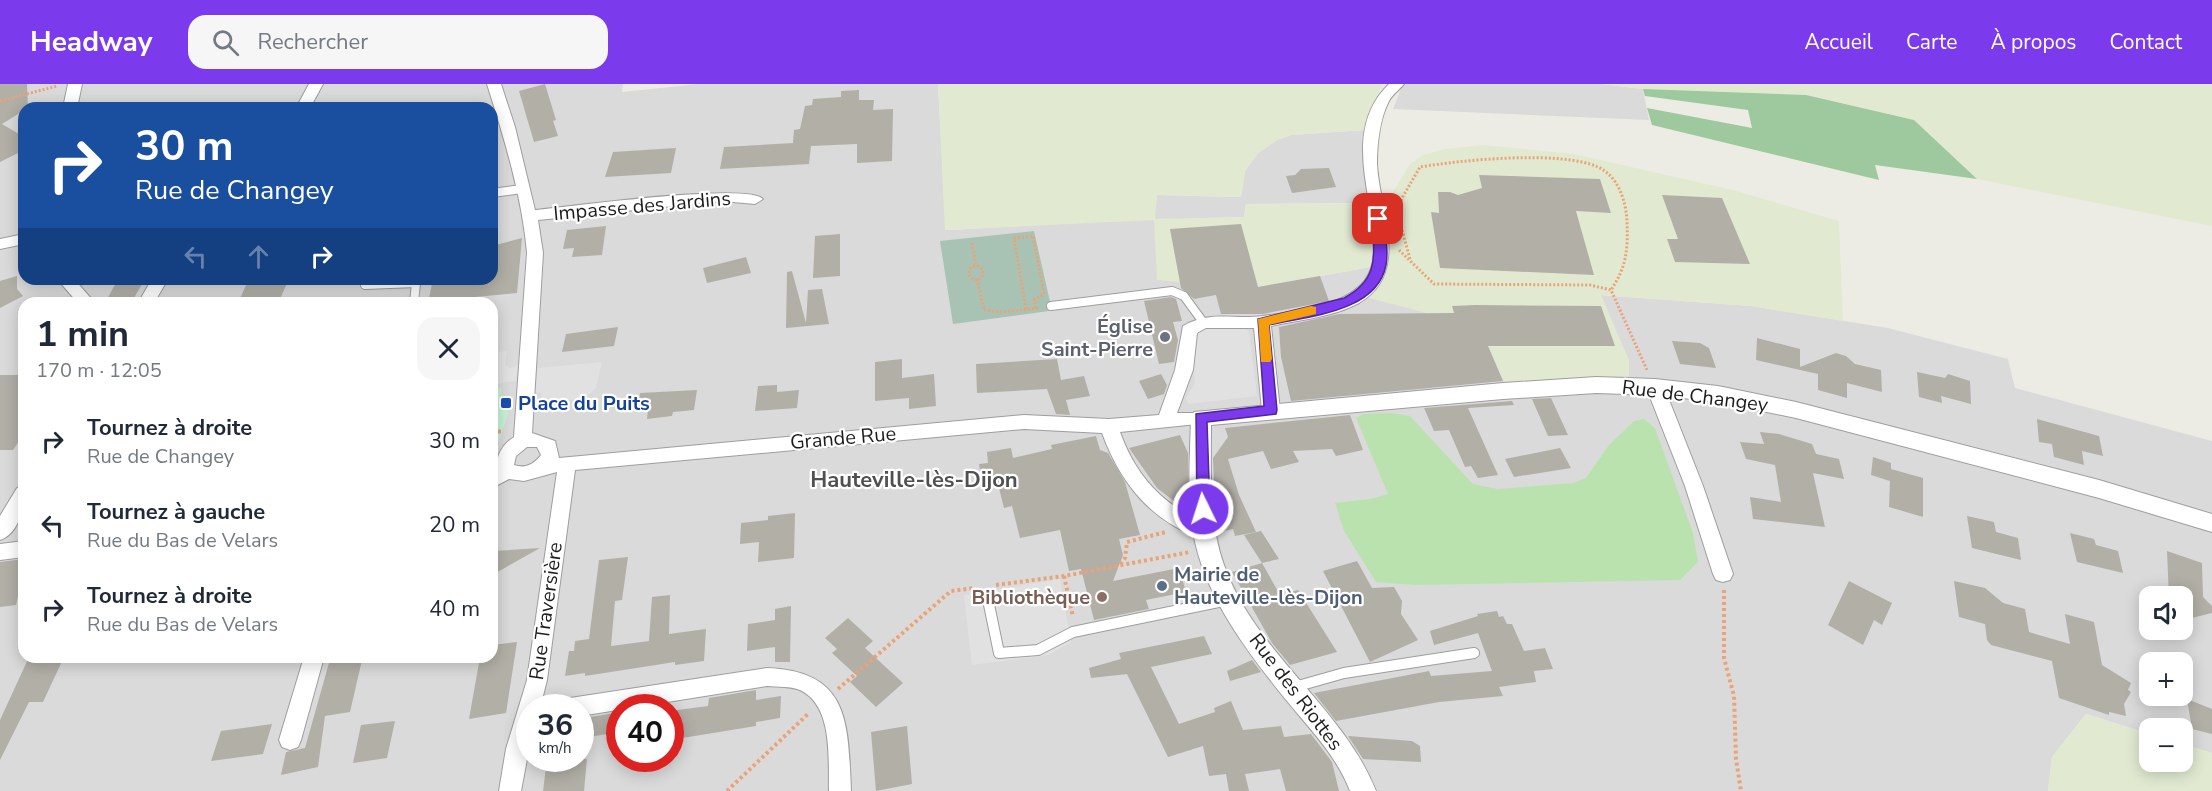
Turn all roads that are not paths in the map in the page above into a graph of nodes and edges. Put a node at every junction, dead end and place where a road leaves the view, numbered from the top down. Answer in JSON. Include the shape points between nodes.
{"nodes":[{"id":1,"x":75,"y":84,"type":"edge"},
{"id":2,"x":316,"y":84,"type":"edge"},
{"id":3,"x":494,"y":84,"type":"edge"},
{"id":4,"x":1397,"y":84,"type":"edge"},
{"id":5,"x":71,"y":102,"type":"edge"},
{"id":6,"x":306,"y":102,"type":"edge"},
{"id":7,"x":522,"y":189,"type":"junction"},
{"id":8,"x":498,"y":192,"type":"edge"},
{"id":9,"x":755,"y":199,"type":"dead end"},
{"id":10,"x":529,"y":216,"type":"junction"},
{"id":11,"x":18,"y":240,"type":"edge"},
{"id":12,"x":0,"y":244,"type":"edge"},
{"id":13,"x":70,"y":285,"type":"edge"},
{"id":14,"x":82,"y":297,"type":"edge"},
{"id":15,"x":1051,"y":306,"type":"road end"},
{"id":16,"x":1203,"y":322,"type":"junction"},
{"id":17,"x":1262,"y":322,"type":"junction"},
{"id":18,"x":1654,"y":387,"type":"junction"},
{"id":19,"x":1271,"y":410,"type":"junction"},
{"id":20,"x":1201,"y":418,"type":"junction"},
{"id":21,"x":1165,"y":422,"type":"junction"},
{"id":22,"x":1109,"y":426,"type":"junction"},
{"id":23,"x":524,"y":441,"type":"junction"},
{"id":24,"x":567,"y":464,"type":"junction"},
{"id":25,"x":542,"y":467,"type":"junction"},
{"id":26,"x":507,"y":470,"type":"junction"},
{"id":27,"x":498,"y":477,"type":"edge"},
{"id":28,"x":18,"y":503,"type":"edge"},
{"id":29,"x":2212,"y":523,"type":"edge"},
{"id":30,"x":1195,"y":529,"type":"junction"},
{"id":31,"x":0,"y":532,"type":"edge"},
{"id":32,"x":18,"y":550,"type":"edge"},
{"id":33,"x":0,"y":552,"type":"edge"},
{"id":34,"x":1723,"y":574,"type":"road end"},
{"id":35,"x":987,"y":595,"type":"dead end"},
{"id":36,"x":1228,"y":600,"type":"junction"},
{"id":37,"x":1474,"y":653,"type":"dead end"},
{"id":38,"x":313,"y":663,"type":"edge"},
{"id":39,"x":1291,"y":688,"type":"junction"},
{"id":40,"x":534,"y":694,"type":"edge"},
{"id":41,"x":594,"y":704,"type":"edge"},
{"id":42,"x":290,"y":740,"type":"dead end"},
{"id":43,"x":516,"y":755,"type":"edge"},
{"id":44,"x":510,"y":791,"type":"edge"},
{"id":45,"x":840,"y":791,"type":"edge"},
{"id":46,"x":1363,"y":791,"type":"edge"}],
"edges":[{"from":1,"to":5,"type":"street"},
{"from":2,"to":6,"type":"street"},
{"from":3,"to":7,"type":"street"},
{"from":4,"to":17,"type":"street","via":[[1383,100],[1376,119],[1370,164],[1381,235],[1380,265],[1375,278],[1347,302]]},
{"from":7,"to":8,"type":"lane"},
{"from":7,"to":10,"type":"street"},
{"from":9,"to":10,"type":"street","name":"Impasse des Jardins","via":[[691,198]]},
{"from":10,"to":23,"type":"street","via":[[535,253]]},
{"from":11,"to":12,"type":"street"},
{"from":13,"to":14,"type":"street"},
{"from":15,"to":16,"type":"lane","via":[[1173,291],[1184,296]]},
{"from":16,"to":17,"type":"street"},
{"from":16,"to":21,"type":"street","via":[[1189,330],[1186,337],[1184,370]]},
{"from":17,"to":19,"type":"street"},
{"from":18,"to":19,"type":"street","name":"Rue de Changey","via":[[1596,385]]},
{"from":18,"to":29,"type":"street","name":"Rue de Changey","via":[[1718,394],[1796,410],[2099,489]]},
{"from":18,"to":34,"type":"street","via":[[1694,486]]},
{"from":19,"to":20,"type":"street","name":"Rue de Changey"},
{"from":20,"to":21,"type":"street","name":"Grande Rue"},
{"from":20,"to":30,"type":"street","name":"Rue des Riottes"},
{"from":21,"to":22,"type":"street","name":"Grande Rue"},
{"from":22,"to":24,"type":"street","name":"Grande Rue","via":[[1024,422]]},
{"from":22,"to":30,"type":"street","via":[[1122,462],[1138,489],[1157,508]]},
{"from":23,"to":25,"type":"street","via":[[539,440],[549,446],[550,457]]},
{"from":23,"to":26,"type":"street","via":[[506,454]]},
{"from":24,"to":25,"type":"street","name":"Grande Rue"},
{"from":24,"to":40,"type":"street","name":"Rue Traversière"},
{"from":25,"to":26,"type":"street","name":"Grande Rue","via":[[526,474]]},
{"from":26,"to":27,"type":"street"},
{"from":28,"to":31,"type":"street"},
{"from":30,"to":36,"type":"street","name":"Rue des Riottes","via":[[1208,548]]},
{"from":32,"to":33,"type":"street"},
{"from":35,"to":36,"type":"lane","via":[[999,653],[1038,650],[1073,632]]},
{"from":36,"to":39,"type":"street","name":"Rue des Riottes"},
{"from":37,"to":39,"type":"lane","via":[[1344,673]]},
{"from":38,"to":42,"type":"street"},
{"from":39,"to":46,"type":"street","name":"Rue des Riottes","via":[[1337,745]]},
{"from":41,"to":45,"type":"street","via":[[778,676],[807,682],[826,699],[833,718]]},
{"from":43,"to":44,"type":"street","name":"Rue Traversière"}]}
